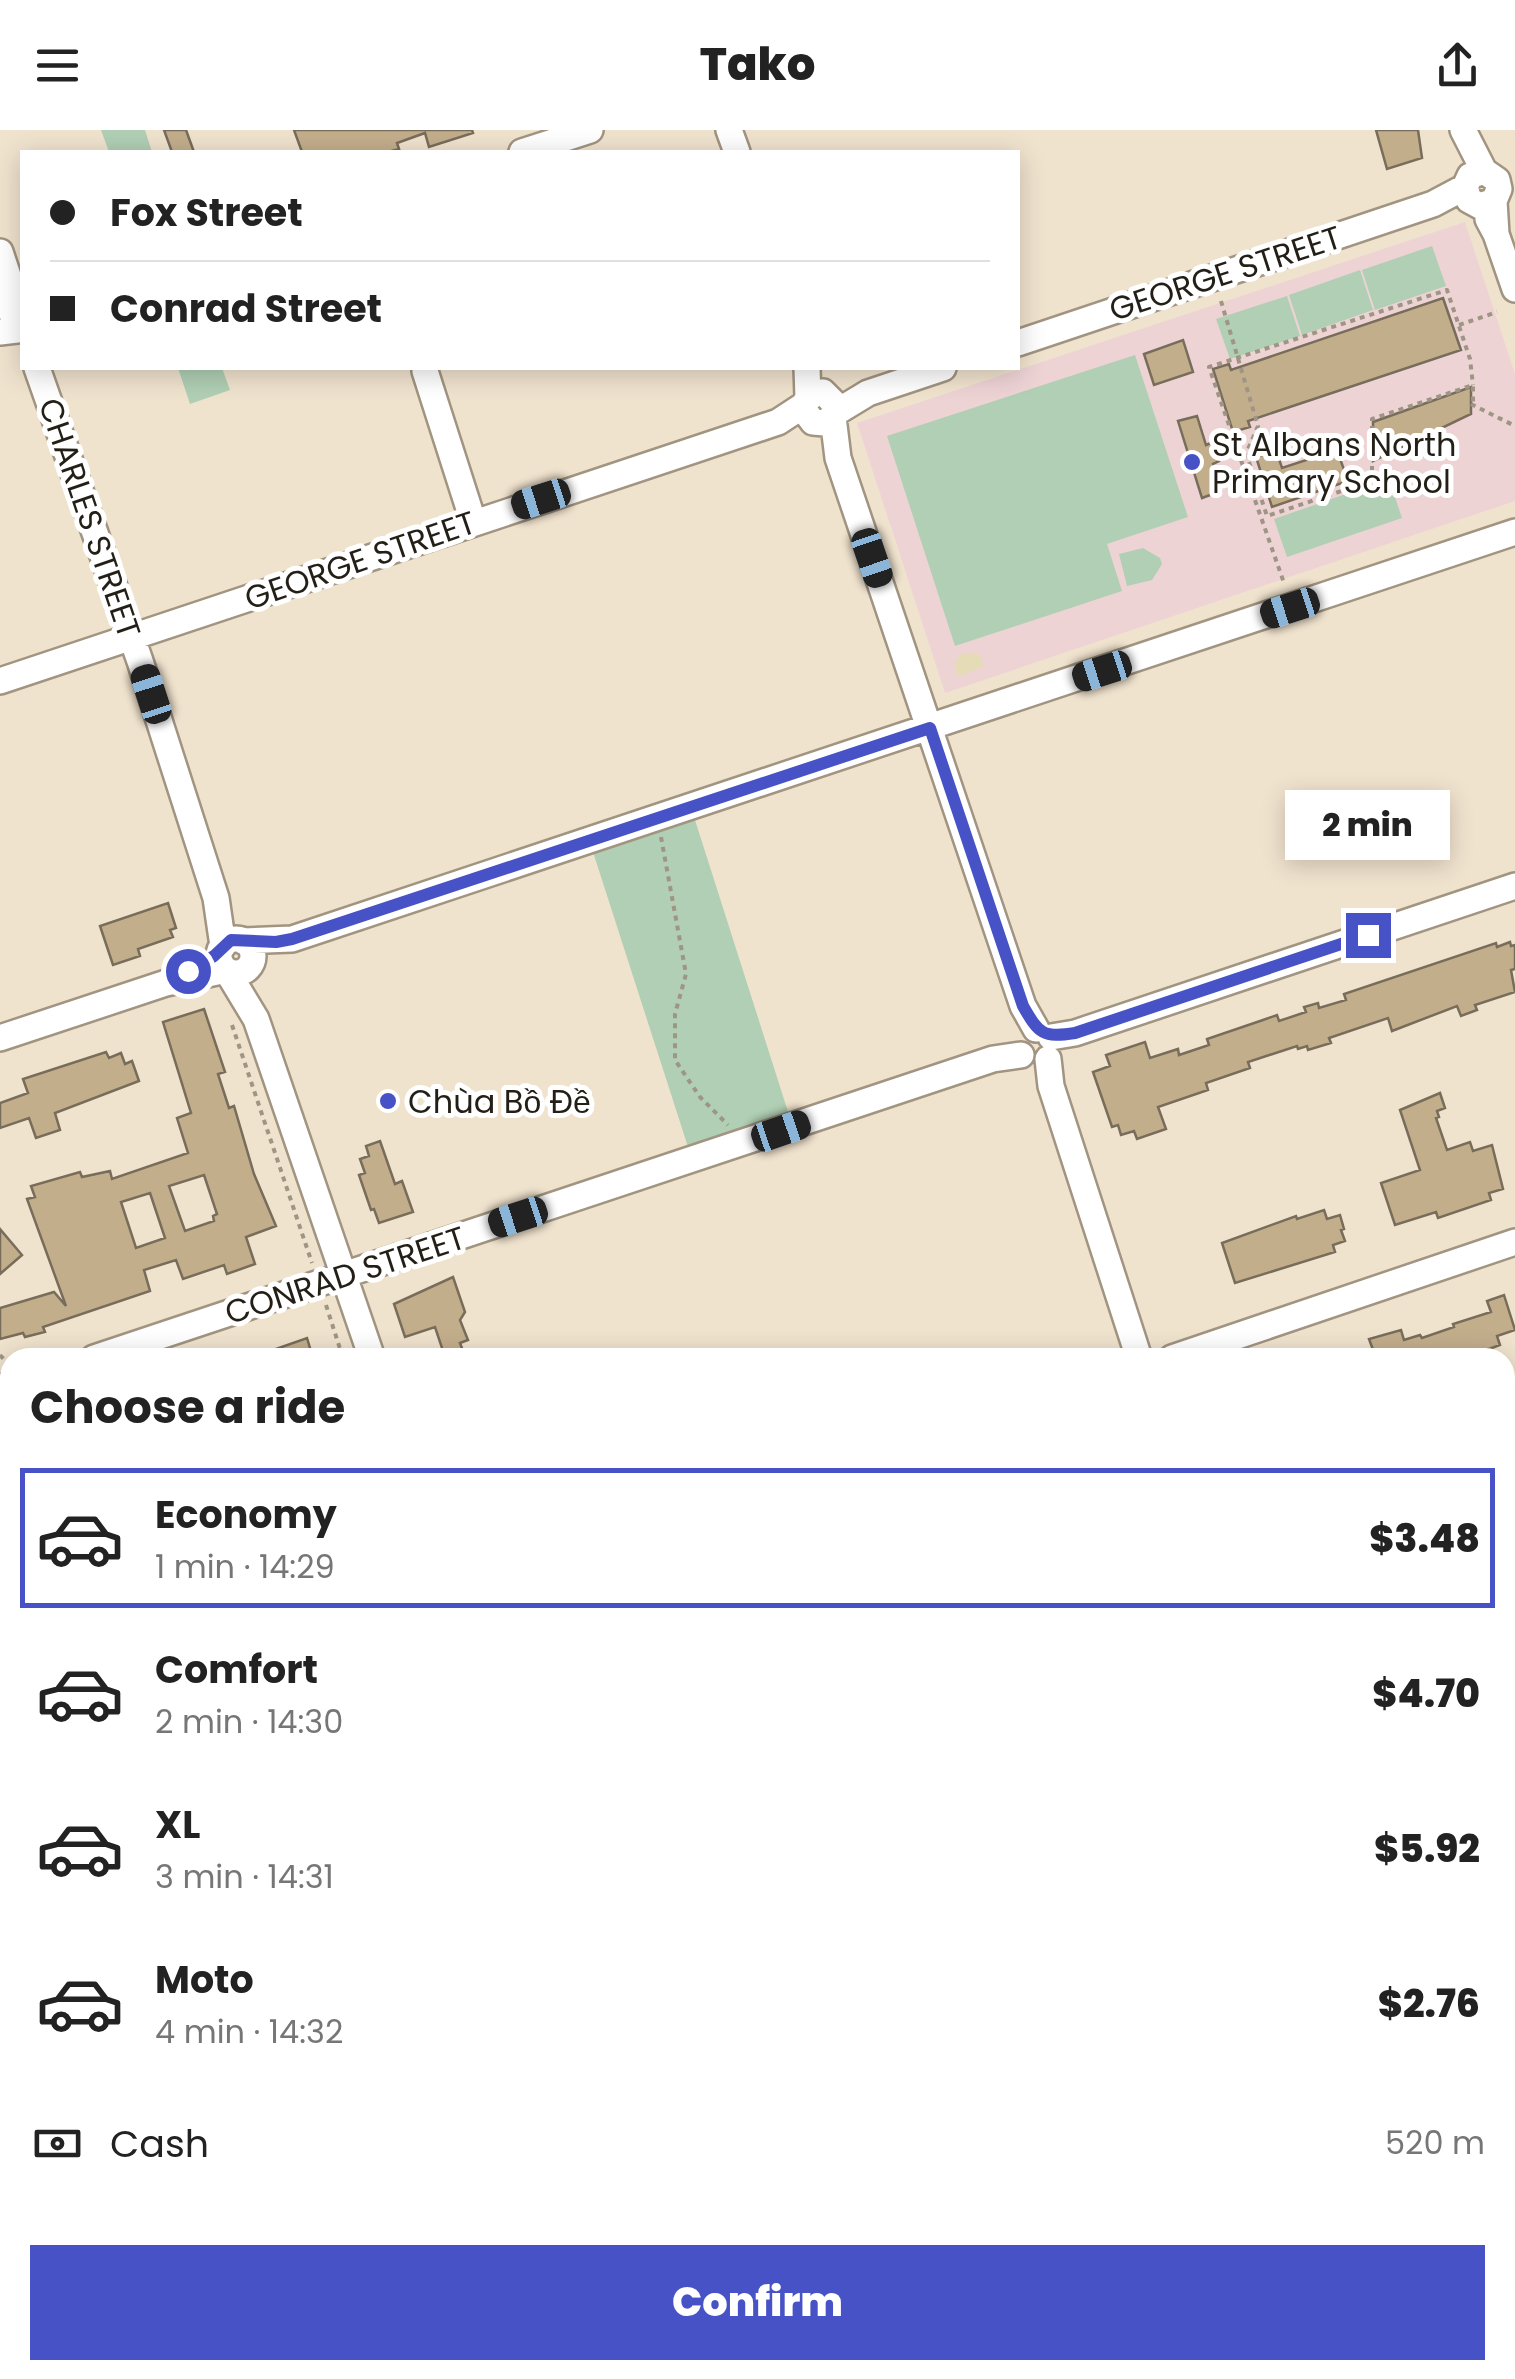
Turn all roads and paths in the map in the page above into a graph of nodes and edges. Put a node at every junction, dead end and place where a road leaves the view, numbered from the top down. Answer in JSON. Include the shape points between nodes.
{"nodes":[{"id":1,"x":590,"y":130,"type":"edge"},
{"id":2,"x":1464,"y":135,"type":"edge"},
{"id":3,"x":528,"y":150,"type":"edge"},
{"id":4,"x":1488,"y":186,"type":"edge"},
{"id":5,"x":4,"y":264,"type":"edge"},
{"id":6,"x":1515,"y":289,"type":"edge"},
{"id":7,"x":1220,"y":301,"type":"dead end"},
{"id":8,"x":1496,"y":312,"type":"dead end"},
{"id":9,"x":15,"y":322,"type":"edge"},
{"id":10,"x":1459,"y":325,"type":"junction"},
{"id":11,"x":1020,"y":342,"type":"edge"},
{"id":12,"x":1238,"y":359,"type":"junction"},
{"id":13,"x":38,"y":370,"type":"edge"},
{"id":14,"x":424,"y":370,"type":"dead end"},
{"id":15,"x":809,"y":370,"type":"edge"},
{"id":16,"x":937,"y":370,"type":"edge"},
{"id":17,"x":1473,"y":385,"type":"junction"},
{"id":18,"x":821,"y":408,"type":"junction"},
{"id":19,"x":1515,"y":426,"type":"edge"},
{"id":20,"x":1246,"y":462,"type":"junction"},
{"id":21,"x":1402,"y":470,"type":"dead end"},
{"id":22,"x":1372,"y":480,"type":"junction"},
{"id":23,"x":473,"y":521,"type":"junction"},
{"id":24,"x":1515,"y":532,"type":"edge"},
{"id":25,"x":1284,"y":583,"type":"dead end"},
{"id":26,"x":132,"y":637,"type":"junction"},
{"id":27,"x":0,"y":681,"type":"edge"},
{"id":28,"x":930,"y":728,"type":"junction"},
{"id":29,"x":658,"y":818,"type":"junction"},
{"id":30,"x":1515,"y":886,"type":"edge"},
{"id":31,"x":235,"y":956,"type":"junction"},
{"id":32,"x":228,"y":1010,"type":"dead end"},
{"id":33,"x":0,"y":1038,"type":"edge"},
{"id":34,"x":1041,"y":1045,"type":"junction"},
{"id":35,"x":746,"y":1142,"type":"junction"},
{"id":36,"x":1515,"y":1242,"type":"edge"},
{"id":37,"x":345,"y":1274,"type":"junction"},
{"id":38,"x":318,"y":1283,"type":"junction"},
{"id":39,"x":124,"y":1348,"type":"edge"},
{"id":40,"x":340,"y":1348,"type":"edge"},
{"id":41,"x":369,"y":1348,"type":"edge"},
{"id":42,"x":1136,"y":1348,"type":"edge"},
{"id":43,"x":1202,"y":1348,"type":"edge"}],
"edges":[{"from":1,"to":3,"type":"street"},
{"from":2,"to":4,"type":"street"},
{"from":4,"to":6,"type":"street"},
{"from":4,"to":11,"type":"street","name":"GEORGE STREET"},
{"from":5,"to":9,"type":"street"},
{"from":7,"to":12,"type":"path"},
{"from":8,"to":10,"type":"path"},
{"from":10,"to":12,"type":"path","via":[[1447,290]]},
{"from":10,"to":17,"type":"path"},
{"from":12,"to":20,"type":"path","via":[[1258,426]]},
{"from":12,"to":20,"type":"path","via":[[1208,366]]},
{"from":13,"to":26,"type":"street","name":"CHARLES STREET"},
{"from":14,"to":23,"type":"street"},
{"from":15,"to":18,"type":"street"},
{"from":16,"to":18,"type":"street","name":"GEORGE STREET"},
{"from":17,"to":19,"type":"path","via":[[1472,404]]},
{"from":17,"to":22,"type":"path","via":[[1372,419]]},
{"from":18,"to":23,"type":"street","name":"GEORGE STREET"},
{"from":18,"to":28,"type":"street"},
{"from":20,"to":22,"type":"path","via":[[1267,516]]},
{"from":20,"to":25,"type":"path"},
{"from":21,"to":22,"type":"path"},
{"from":23,"to":26,"type":"street","name":"GEORGE STREET"},
{"from":24,"to":28,"type":"street"},
{"from":26,"to":27,"type":"street","name":"GEORGE STREET"},
{"from":26,"to":31,"type":"street","name":"CHARLES STREET"},
{"from":28,"to":29,"type":"street"},
{"from":28,"to":34,"type":"street"},
{"from":29,"to":31,"type":"street"},
{"from":29,"to":35,"type":"path","via":[[686,974],[675,1014],[676,1060],[700,1097]]},
{"from":30,"to":34,"type":"street","name":"CONRAD STREET"},
{"from":31,"to":33,"type":"street"},
{"from":31,"to":37,"type":"street","name":"CHARLES STREET"},
{"from":32,"to":38,"type":"path"},
{"from":34,"to":35,"type":"street","name":"CONRAD STREET"},
{"from":34,"to":42,"type":"street"},
{"from":35,"to":37,"type":"street","name":"CONRAD STREET"},
{"from":36,"to":43,"type":"street"},
{"from":37,"to":38,"type":"street","name":"CONRAD STREET"},
{"from":37,"to":41,"type":"street","name":"CHARLES STREET"},
{"from":38,"to":39,"type":"street","name":"CONRAD STREET"},
{"from":38,"to":40,"type":"path"}]}
